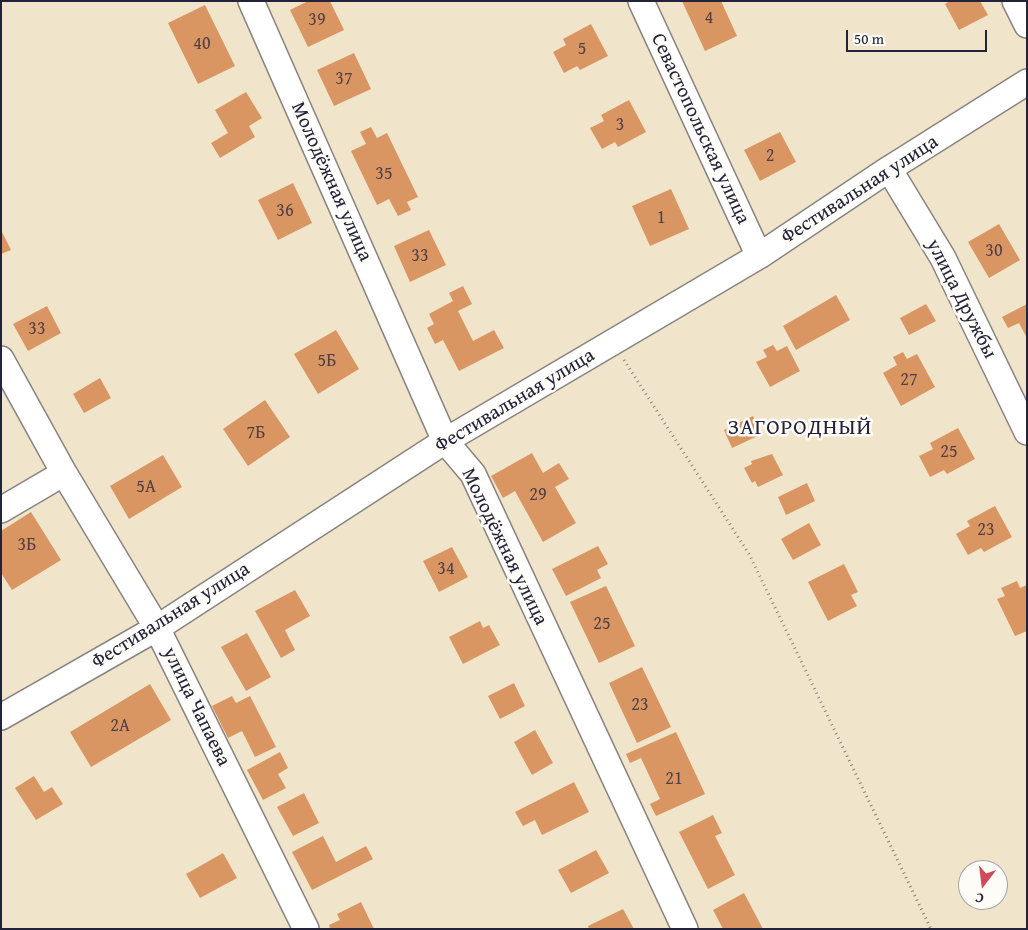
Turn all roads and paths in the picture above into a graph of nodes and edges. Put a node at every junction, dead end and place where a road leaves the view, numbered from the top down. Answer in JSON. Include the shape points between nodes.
{"nodes":[{"id":1,"x":251,"y":1,"type":"edge"},
{"id":2,"x":641,"y":1,"type":"edge"},
{"id":3,"x":1016,"y":1,"type":"edge"},
{"id":4,"x":1027,"y":25,"type":"edge"},
{"id":5,"x":1027,"y":82,"type":"edge"},
{"id":6,"x":889,"y":169,"type":"junction"},
{"id":7,"x":759,"y":256,"type":"junction"},
{"id":8,"x":613,"y":343,"type":"junction"},
{"id":9,"x":1,"y":360,"type":"edge"},
{"id":10,"x":1027,"y":432,"type":"edge"},
{"id":11,"x":445,"y":441,"type":"junction"},
{"id":12,"x":64,"y":473,"type":"junction"},
{"id":13,"x":1,"y":510,"type":"edge"},
{"id":14,"x":157,"y":628,"type":"junction"},
{"id":15,"x":1,"y":717,"type":"edge"},
{"id":16,"x":306,"y":929,"type":"edge"},
{"id":17,"x":685,"y":929,"type":"edge"},
{"id":18,"x":932,"y":929,"type":"edge"}],
"edges":[{"from":1,"to":11,"type":"street","name":"Молодёжная улица"},
{"from":2,"to":7,"type":"street","name":"Севастопольская улица"},
{"from":3,"to":4,"type":"street"},
{"from":5,"to":6,"type":"street","name":"Фестивальная улица"},
{"from":6,"to":7,"type":"street","name":"Фестивальная улица"},
{"from":6,"to":10,"type":"street","name":"улица Дружбы","via":[[943,258]]},
{"from":7,"to":8,"type":"street","name":"Фестивальная улица"},
{"from":8,"to":11,"type":"street","name":"Фестивальная улица"},
{"from":8,"to":18,"type":"path","via":[[749,554]]},
{"from":9,"to":12,"type":"street","name":"улица Чапаева"},
{"from":11,"to":14,"type":"street","name":"Фестивальная улица"},
{"from":11,"to":17,"type":"street","name":"Молодёжная улица","via":[[473,474]]},
{"from":12,"to":13,"type":"street"},
{"from":12,"to":14,"type":"street","name":"улица Чапаева"},
{"from":14,"to":15,"type":"street","name":"Фестивальная улица"},
{"from":14,"to":16,"type":"street","name":"улица Чапаева"}]}
